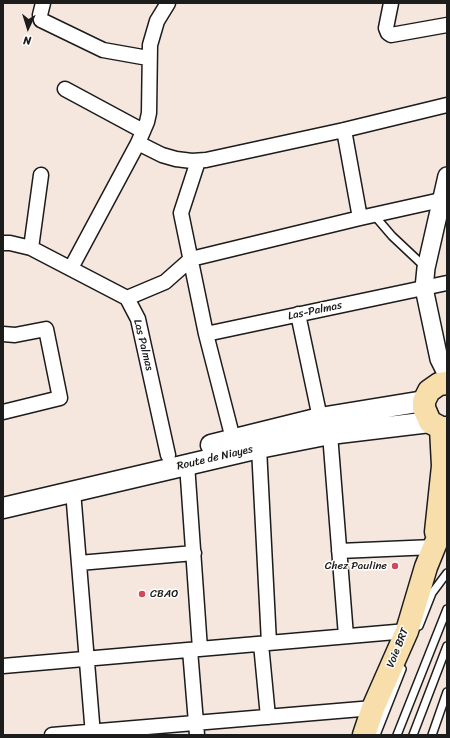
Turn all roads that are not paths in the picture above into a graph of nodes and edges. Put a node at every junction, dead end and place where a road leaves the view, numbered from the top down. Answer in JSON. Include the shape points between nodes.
{"nodes":[{"id":1,"x":43,"y":3,"type":"edge"},
{"id":2,"x":168,"y":3,"type":"edge"},
{"id":3,"x":391,"y":3,"type":"edge"},
{"id":4,"x":447,"y":25,"type":"edge"},
{"id":5,"x":148,"y":58,"type":"junction"},
{"id":6,"x":65,"y":89,"type":"dead end"},
{"id":7,"x":447,"y":105,"type":"edge"},
{"id":8,"x":344,"y":130,"type":"junction"},
{"id":9,"x":141,"y":137,"type":"junction"},
{"id":10,"x":198,"y":161,"type":"junction"},
{"id":11,"x":41,"y":174,"type":"dead end"},
{"id":12,"x":447,"y":176,"type":"edge"},
{"id":13,"x":441,"y":200,"type":"junction"},
{"id":14,"x":374,"y":215,"type":"junction"},
{"id":15,"x":360,"y":218,"type":"junction"},
{"id":16,"x":3,"y":243,"type":"edge"},
{"id":17,"x":31,"y":248,"type":"junction"},
{"id":18,"x":191,"y":259,"type":"junction"},
{"id":19,"x":72,"y":268,"type":"junction"},
{"id":20,"x":426,"y":268,"type":"junction"},
{"id":21,"x":447,"y":283,"type":"edge"},
{"id":22,"x":424,"y":288,"type":"junction"},
{"id":23,"x":127,"y":298,"type":"junction"},
{"id":24,"x":298,"y":314,"type":"junction"},
{"id":25,"x":3,"y":334,"type":"edge"},
{"id":26,"x":206,"y":334,"type":"junction"},
{"id":27,"x":438,"y":387,"type":"edge"},
{"id":28,"x":3,"y":412,"type":"edge"},
{"id":29,"x":325,"y":426,"type":"junction"},
{"id":30,"x":439,"y":426,"type":"edge"},
{"id":31,"x":233,"y":439,"type":"junction"},
{"id":32,"x":259,"y":448,"type":"junction"},
{"id":33,"x":168,"y":455,"type":"junction"},
{"id":34,"x":187,"y":464,"type":"junction"},
{"id":35,"x":73,"y":491,"type":"junction"},
{"id":36,"x":3,"y":494,"type":"edge"},
{"id":37,"x":3,"y":508,"type":"edge"},
{"id":38,"x":447,"y":515,"type":"edge"},
{"id":39,"x":434,"y":547,"type":"junction"},
{"id":40,"x":339,"y":551,"type":"junction"},
{"id":41,"x":194,"y":553,"type":"junction"},
{"id":42,"x":78,"y":563,"type":"junction"},
{"id":43,"x":447,"y":574,"type":"edge"},
{"id":44,"x":447,"y":609,"type":"edge"},
{"id":45,"x":411,"y":634,"type":"junction"},
{"id":46,"x":346,"y":636,"type":"junction"},
{"id":47,"x":265,"y":643,"type":"junction"},
{"id":48,"x":447,"y":646,"type":"edge"},
{"id":49,"x":195,"y":649,"type":"junction"},
{"id":50,"x":87,"y":659,"type":"junction"},
{"id":51,"x":404,"y":665,"type":"dead end"},
{"id":52,"x":3,"y":666,"type":"edge"},
{"id":53,"x":447,"y":692,"type":"edge"},
{"id":54,"x":373,"y":708,"type":"junction"},
{"id":55,"x":268,"y":717,"type":"junction"},
{"id":56,"x":196,"y":729,"type":"edge"},
{"id":57,"x":93,"y":733,"type":"edge"},
{"id":58,"x":52,"y":735,"type":"edge"},
{"id":59,"x":364,"y":735,"type":"edge"},
{"id":60,"x":376,"y":735,"type":"edge"},
{"id":61,"x":398,"y":735,"type":"edge"},
{"id":62,"x":412,"y":735,"type":"edge"},
{"id":63,"x":432,"y":735,"type":"edge"}],
"edges":[{"from":1,"to":5,"type":"street","via":[[41,20],[103,50]]},
{"from":2,"to":5,"type":"street","via":[[153,33]]},
{"from":3,"to":4,"type":"street","via":[[386,28],[391,35]]},
{"from":5,"to":9,"type":"street","via":[[149,113]]},
{"from":6,"to":9,"type":"street"},
{"from":7,"to":8,"type":"street"},
{"from":8,"to":10,"type":"street"},
{"from":8,"to":15,"type":"street"},
{"from":9,"to":10,"type":"street","via":[[162,154],[176,159]]},
{"from":9,"to":19,"type":"street"},
{"from":10,"to":18,"type":"street","via":[[181,213]]},
{"from":11,"to":17,"type":"street"},
{"from":12,"to":13,"type":"street"},
{"from":13,"to":14,"type":"street"},
{"from":13,"to":20,"type":"street"},
{"from":14,"to":15,"type":"street"},
{"from":14,"to":20,"type":"lane"},
{"from":15,"to":18,"type":"street"},
{"from":16,"to":17,"type":"street"},
{"from":17,"to":19,"type":"street"},
{"from":18,"to":23,"type":"street","via":[[165,282]]},
{"from":18,"to":26,"type":"street"},
{"from":19,"to":23,"type":"street"},
{"from":20,"to":22,"type":"street"},
{"from":21,"to":22,"type":"street","name":"Las-Palmas"},
{"from":22,"to":24,"type":"street","name":"Las-Palmas"},
{"from":22,"to":27,"type":"street","via":[[439,359]]},
{"from":23,"to":33,"type":"street","name":"Las Palmas","via":[[138,319]]},
{"from":24,"to":26,"type":"street","name":"Las-Palmas"},
{"from":24,"to":29,"type":"street"},
{"from":25,"to":28,"type":"street","via":[[15,335],[46,328],[60,398]]},
{"from":26,"to":31,"type":"street"},
{"from":27,"to":29,"type":"main road","name":"Route de Niayes"},
{"from":27,"to":30,"type":"main road","via":[[424,408]]},
{"from":29,"to":30,"type":"main road","name":"Route de Niayes"},
{"from":29,"to":31,"type":"main road","name":"Route de Niayes"},
{"from":29,"to":32,"type":"main road","name":"Route de Niayes"},
{"from":29,"to":40,"type":"street"},
{"from":30,"to":39,"type":"main road","via":[[443,478]]},
{"from":31,"to":33,"type":"main road","name":"Route de Niayes"},
{"from":32,"to":34,"type":"main road","name":"Route de Niayes"},
{"from":32,"to":47,"type":"street"},
{"from":33,"to":36,"type":"main road","name":"Route de Niayes"},
{"from":34,"to":35,"type":"main road","name":"Route de Niayes"},
{"from":34,"to":41,"type":"street"},
{"from":35,"to":37,"type":"main road","name":"Route de Niayes"},
{"from":35,"to":42,"type":"street"},
{"from":38,"to":39,"type":"main road"},
{"from":39,"to":40,"type":"street"},
{"from":39,"to":45,"type":"main road"},
{"from":40,"to":46,"type":"street"},
{"from":41,"to":42,"type":"street"},
{"from":41,"to":49,"type":"street"},
{"from":42,"to":50,"type":"street"},
{"from":43,"to":45,"type":"lane","name":"Voie BRT","via":[[432,593]]},
{"from":44,"to":61,"type":"lane"},
{"from":45,"to":46,"type":"street"},
{"from":45,"to":54,"type":"main road"},
{"from":46,"to":47,"type":"street"},
{"from":47,"to":49,"type":"street"},
{"from":47,"to":55,"type":"street"},
{"from":48,"to":62,"type":"lane"},
{"from":49,"to":50,"type":"street"},
{"from":49,"to":56,"type":"street"},
{"from":50,"to":52,"type":"street"},
{"from":50,"to":57,"type":"street"},
{"from":51,"to":60,"type":"lane","name":"Voie BRT"},
{"from":53,"to":63,"type":"lane"},
{"from":54,"to":55,"type":"street"},
{"from":54,"to":59,"type":"main road"},
{"from":55,"to":56,"type":"street"},
{"from":56,"to":57,"type":"street"},
{"from":57,"to":58,"type":"street"}]}
